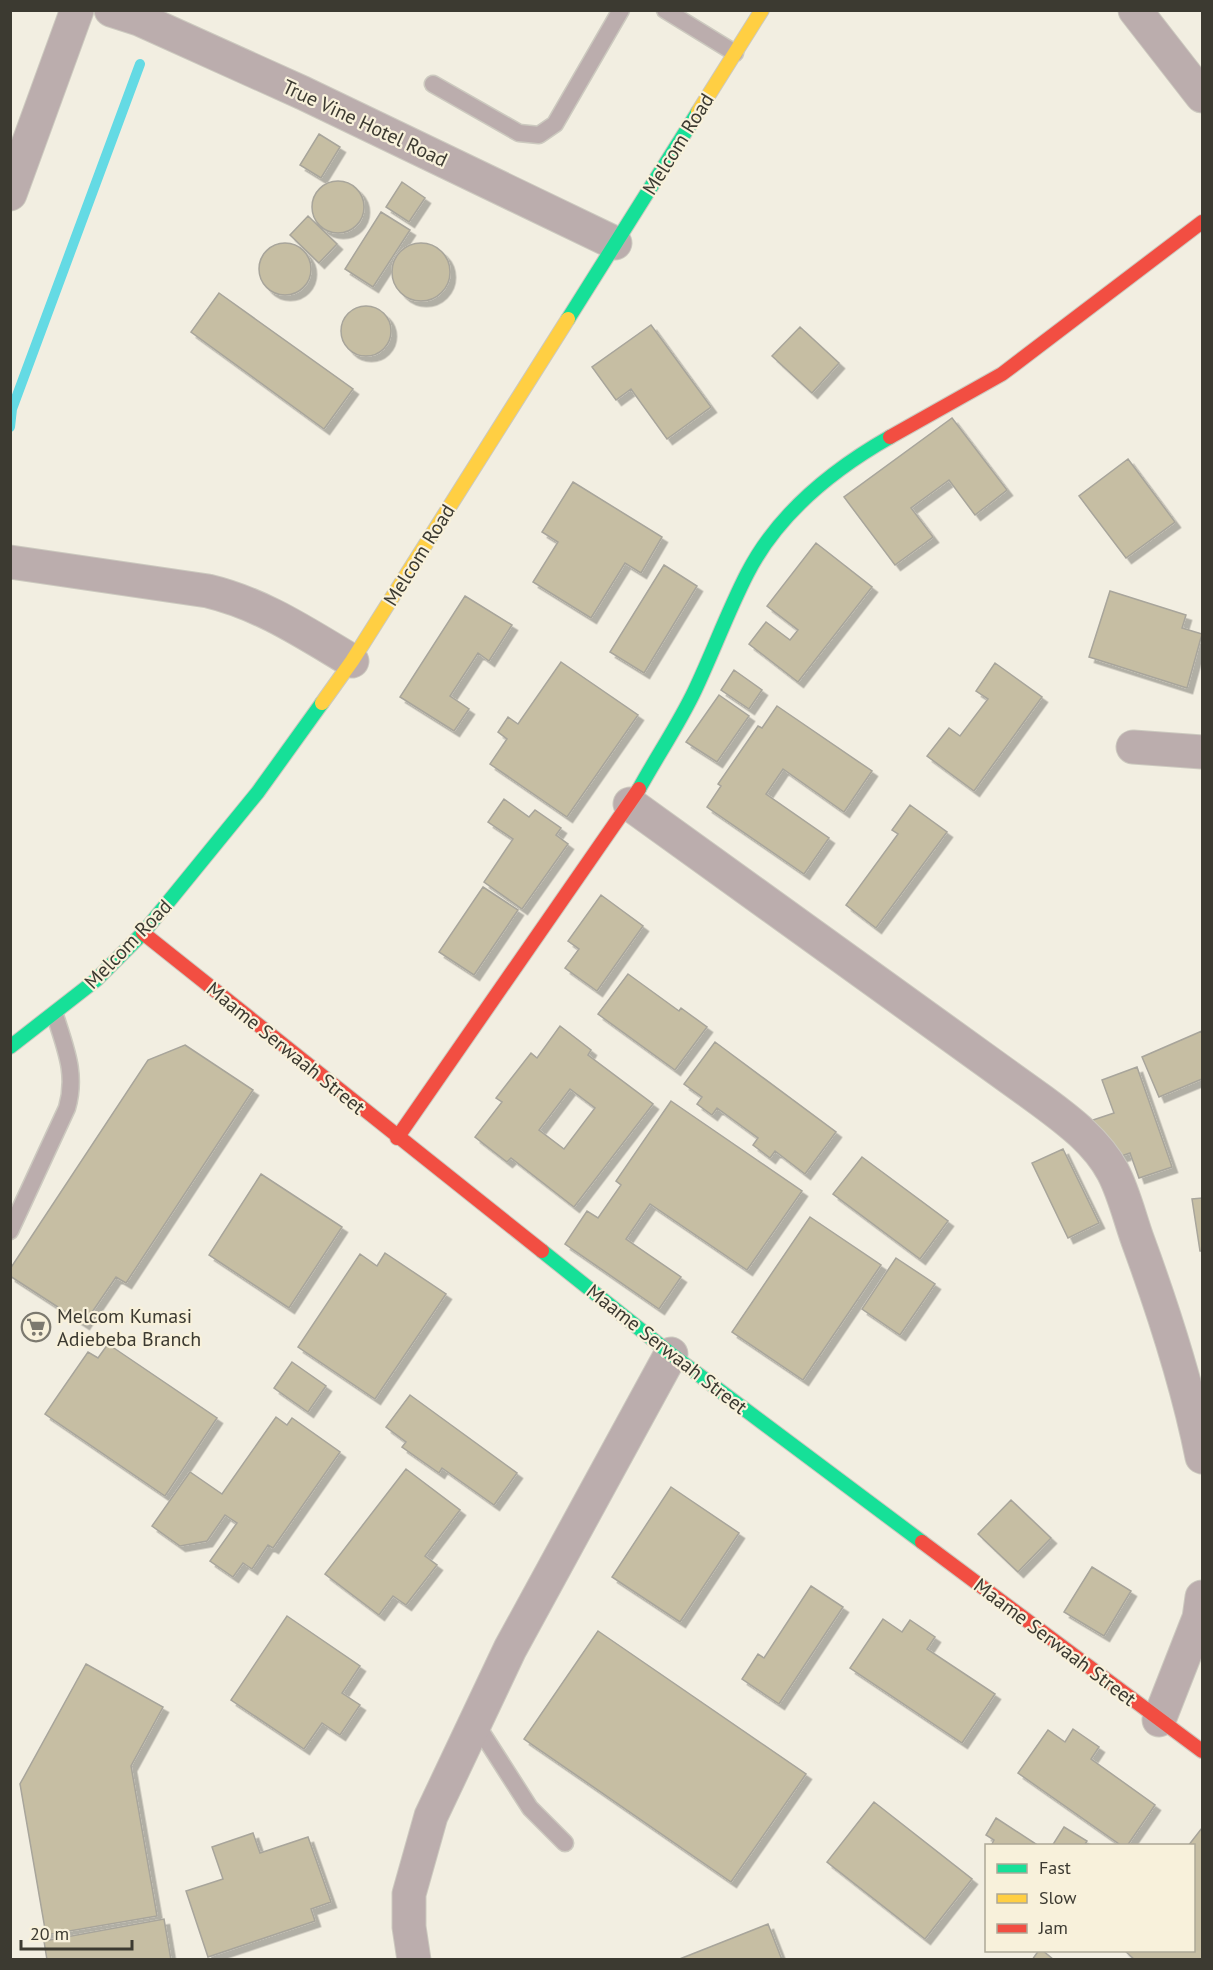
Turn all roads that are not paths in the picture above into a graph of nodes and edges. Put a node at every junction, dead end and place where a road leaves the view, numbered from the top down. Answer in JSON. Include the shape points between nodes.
{"nodes":[{"id":1,"x":77,"y":10,"type":"edge"},
{"id":2,"x":111,"y":10,"type":"edge"},
{"id":3,"x":621,"y":10,"type":"edge"},
{"id":4,"x":665,"y":10,"type":"edge"},
{"id":5,"x":762,"y":10,"type":"edge"},
{"id":6,"x":1135,"y":10,"type":"edge"},
{"id":7,"x":735,"y":53,"type":"junction"},
{"id":8,"x":433,"y":84,"type":"dead end"},
{"id":9,"x":1203,"y":96,"type":"edge"},
{"id":10,"x":10,"y":194,"type":"edge"},
{"id":11,"x":1203,"y":222,"type":"edge"},
{"id":12,"x":615,"y":243,"type":"junction"},
{"id":13,"x":10,"y":562,"type":"edge"},
{"id":14,"x":352,"y":661,"type":"junction"},
{"id":15,"x":1133,"y":747,"type":"dead end"},
{"id":16,"x":1203,"y":752,"type":"edge"},
{"id":17,"x":630,"y":804,"type":"junction"},
{"id":18,"x":143,"y":933,"type":"junction"},
{"id":19,"x":55,"y":1015,"type":"junction"},
{"id":20,"x":10,"y":1047,"type":"edge"},
{"id":21,"x":398,"y":1138,"type":"junction"},
{"id":22,"x":10,"y":1231,"type":"edge"},
{"id":23,"x":671,"y":1354,"type":"junction"},
{"id":24,"x":1203,"y":1456,"type":"edge"},
{"id":25,"x":1203,"y":1597,"type":"edge"},
{"id":26,"x":1159,"y":1720,"type":"junction"},
{"id":27,"x":475,"y":1722,"type":"junction"},
{"id":28,"x":1203,"y":1751,"type":"edge"},
{"id":29,"x":565,"y":1843,"type":"dead end"},
{"id":30,"x":414,"y":1959,"type":"edge"}],
"edges":[{"from":1,"to":10,"type":"street"},
{"from":2,"to":12,"type":"street","name":"True Vine Hotel Road","via":[[303,93]]},
{"from":3,"to":8,"type":"lane","via":[[555,124],[539,135],[519,133]]},
{"from":4,"to":7,"type":"lane"},
{"from":5,"to":7,"type":"street","name":"Melcom Road"},
{"from":6,"to":9,"type":"street"},
{"from":7,"to":12,"type":"street","name":"Melcom Road"},
{"from":11,"to":17,"type":"street","via":[[1002,374],[858,455],[802,499],[748,572],[694,692]]},
{"from":12,"to":14,"type":"street","name":"Melcom Road"},
{"from":13,"to":14,"type":"street","via":[[238,598],[266,610]]},
{"from":14,"to":18,"type":"street","name":"Melcom Road","via":[[258,792]]},
{"from":15,"to":16,"type":"street"},
{"from":17,"to":21,"type":"street"},
{"from":17,"to":24,"type":"street","via":[[1042,1101],[1094,1146],[1113,1173],[1167,1320]]},
{"from":18,"to":19,"type":"street","name":"Melcom Road"},
{"from":18,"to":21,"type":"street","name":"Maame Serwaah Street"},
{"from":19,"to":20,"type":"street","name":"Melcom Road"},
{"from":19,"to":22,"type":"lane","via":[[71,1068],[72,1089],[67,1108]]},
{"from":21,"to":23,"type":"street","name":"Maame Serwaah Street"},
{"from":23,"to":26,"type":"street","name":"Maame Serwaah Street"},
{"from":23,"to":27,"type":"street","via":[[510,1649]]},
{"from":25,"to":26,"type":"street","via":[[1199,1618]]},
{"from":26,"to":28,"type":"street","name":"Maame Serwaah Street"},
{"from":27,"to":29,"type":"lane","via":[[530,1808]]},
{"from":27,"to":30,"type":"street","via":[[431,1816],[417,1857],[409,1894]]}]}
